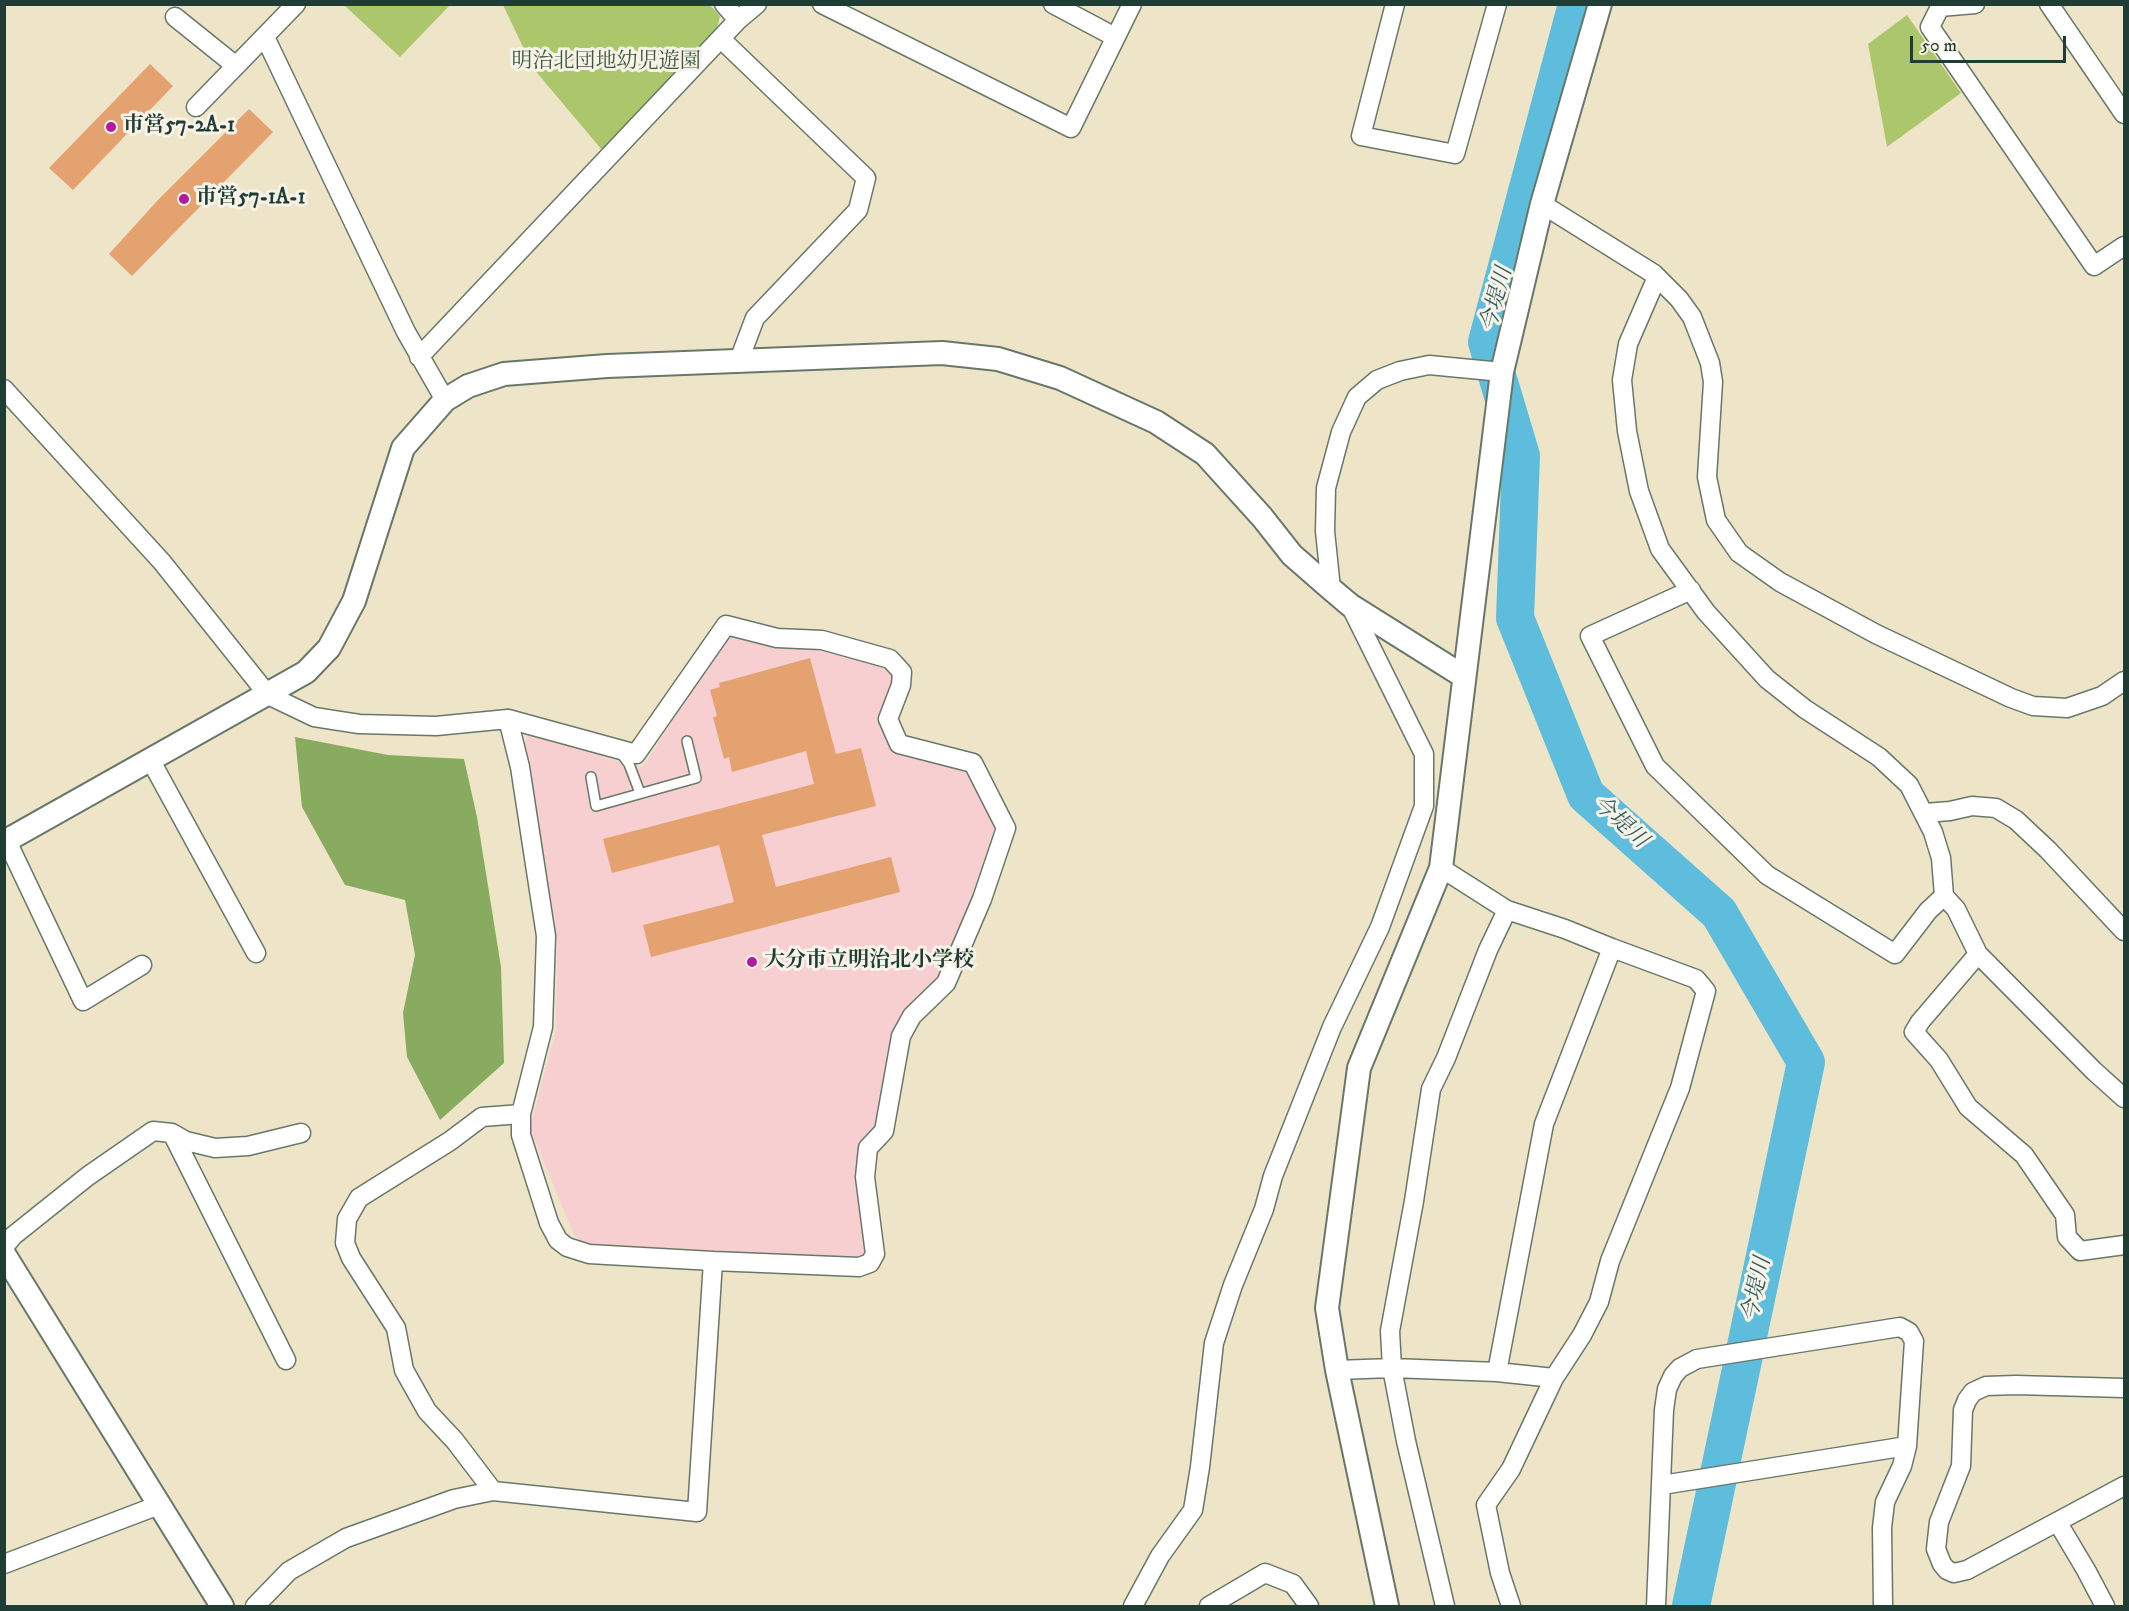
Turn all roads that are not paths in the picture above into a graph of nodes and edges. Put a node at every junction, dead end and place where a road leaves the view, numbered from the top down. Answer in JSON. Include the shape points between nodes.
{"nodes":[{"id":1,"x":296,"y":4,"type":"edge"},
{"id":2,"x":724,"y":4,"type":"edge"},
{"id":3,"x":757,"y":4,"type":"edge"},
{"id":4,"x":822,"y":4,"type":"edge"},
{"id":5,"x":1053,"y":4,"type":"edge"},
{"id":6,"x":1132,"y":4,"type":"edge"},
{"id":7,"x":1395,"y":4,"type":"edge"},
{"id":8,"x":1497,"y":4,"type":"edge"},
{"id":9,"x":1600,"y":4,"type":"edge"},
{"id":10,"x":1975,"y":4,"type":"edge"},
{"id":11,"x":2049,"y":4,"type":"edge"},
{"id":12,"x":175,"y":17,"type":"dead end"},
{"id":13,"x":738,"y":20,"type":"junction"},
{"id":14,"x":265,"y":37,"type":"junction"},
{"id":15,"x":1115,"y":37,"type":"junction"},
{"id":16,"x":721,"y":39,"type":"junction"},
{"id":17,"x":236,"y":66,"type":"junction"},
{"id":18,"x":196,"y":107,"type":"dead end"},
{"id":19,"x":2124,"y":114,"type":"edge"},
{"id":20,"x":1542,"y":204,"type":"junction"},
{"id":21,"x":2124,"y":246,"type":"edge"},
{"id":22,"x":1657,"y":277,"type":"junction"},
{"id":23,"x":420,"y":357,"type":"junction"},
{"id":24,"x":738,"y":363,"type":"junction"},
{"id":25,"x":1502,"y":372,"type":"junction"},
{"id":26,"x":4,"y":389,"type":"edge"},
{"id":27,"x":445,"y":400,"type":"junction"},
{"id":28,"x":1331,"y":589,"type":"junction"},
{"id":29,"x":1691,"y":590,"type":"junction"},
{"id":30,"x":1350,"y":605,"type":"junction"},
{"id":31,"x":1463,"y":676,"type":"junction"},
{"id":32,"x":2124,"y":681,"type":"edge"},
{"id":33,"x":268,"y":695,"type":"junction"},
{"id":34,"x":508,"y":719,"type":"junction"},
{"id":35,"x":687,"y":741,"type":"dead end"},
{"id":36,"x":618,"y":749,"type":"junction"},
{"id":37,"x":150,"y":761,"type":"junction"},
{"id":38,"x":591,"y":777,"type":"dead end"},
{"id":39,"x":640,"y":793,"type":"junction"},
{"id":40,"x":1925,"y":813,"type":"junction"},
{"id":41,"x":6,"y":842,"type":"edge"},
{"id":42,"x":1441,"y":868,"type":"junction"},
{"id":43,"x":1944,"y":896,"type":"junction"},
{"id":44,"x":1507,"y":910,"type":"junction"},
{"id":45,"x":2124,"y":931,"type":"edge"},
{"id":46,"x":1612,"y":948,"type":"junction"},
{"id":47,"x":256,"y":953,"type":"dead end"},
{"id":48,"x":1978,"y":954,"type":"junction"},
{"id":49,"x":142,"y":965,"type":"dead end"},
{"id":50,"x":2124,"y":1098,"type":"edge"},
{"id":51,"x":520,"y":1114,"type":"junction"},
{"id":52,"x":301,"y":1132,"type":"dead end"},
{"id":53,"x":172,"y":1133,"type":"junction"},
{"id":54,"x":2124,"y":1245,"type":"edge"},
{"id":55,"x":4,"y":1247,"type":"edge"},
{"id":56,"x":4,"y":1254,"type":"edge"},
{"id":57,"x":713,"y":1261,"type":"junction"},
{"id":58,"x":286,"y":1360,"type":"dead end"},
{"id":59,"x":1392,"y":1368,"type":"junction"},
{"id":60,"x":1337,"y":1370,"type":"junction"},
{"id":61,"x":1497,"y":1372,"type":"junction"},
{"id":62,"x":1554,"y":1378,"type":"junction"},
{"id":63,"x":2124,"y":1388,"type":"edge"},
{"id":64,"x":1907,"y":1446,"type":"junction"},
{"id":65,"x":1662,"y":1485,"type":"junction"},
{"id":66,"x":2124,"y":1486,"type":"edge"},
{"id":67,"x":493,"y":1491,"type":"junction"},
{"id":68,"x":159,"y":1505,"type":"junction"},
{"id":69,"x":2058,"y":1523,"type":"junction"},
{"id":70,"x":4,"y":1564,"type":"edge"},
{"id":71,"x":222,"y":1606,"type":"edge"},
{"id":72,"x":255,"y":1606,"type":"edge"},
{"id":73,"x":1133,"y":1606,"type":"edge"},
{"id":74,"x":1209,"y":1606,"type":"edge"},
{"id":75,"x":1309,"y":1606,"type":"edge"},
{"id":76,"x":1387,"y":1606,"type":"edge"},
{"id":77,"x":1445,"y":1606,"type":"edge"},
{"id":78,"x":1511,"y":1606,"type":"edge"},
{"id":79,"x":1656,"y":1606,"type":"edge"},
{"id":80,"x":1882,"y":1606,"type":"edge"},
{"id":81,"x":2104,"y":1606,"type":"edge"}],
"edges":[{"from":1,"to":14,"type":"street"},
{"from":2,"to":13,"type":"street"},
{"from":3,"to":13,"type":"street"},
{"from":4,"to":15,"type":"street","via":[[1071,128]]},
{"from":5,"to":15,"type":"street"},
{"from":6,"to":15,"type":"street"},
{"from":7,"to":8,"type":"street","via":[[1360,136],[1455,154]]},
{"from":9,"to":20,"type":"street"},
{"from":10,"to":21,"type":"street","via":[[1940,7],[1930,27],[2094,266]]},
{"from":11,"to":19,"type":"street"},
{"from":12,"to":17,"type":"street"},
{"from":13,"to":16,"type":"street"},
{"from":14,"to":17,"type":"street"},
{"from":14,"to":23,"type":"street"},
{"from":16,"to":23,"type":"street"},
{"from":16,"to":24,"type":"street","via":[[866,178],[858,210],[755,318]]},
{"from":17,"to":18,"type":"street"},
{"from":20,"to":22,"type":"street"},
{"from":20,"to":25,"type":"street"},
{"from":22,"to":29,"type":"street","via":[[1628,344],[1622,380],[1627,430],[1639,491],[1660,549]]},
{"from":22,"to":32,"type":"street","via":[[1692,316],[1710,363],[1713,382],[1707,477],[1716,520],[1739,554],[1780,582],[1876,634],[2033,706],[2067,708],[2102,696]]},
{"from":23,"to":27,"type":"street"},
{"from":24,"to":27,"type":"street","via":[[607,366],[504,374],[468,386]]},
{"from":24,"to":28,"type":"street","via":[[942,353],[998,359],[1059,378],[1156,422],[1205,454],[1292,555]]},
{"from":25,"to":28,"type":"street","via":[[1429,365],[1377,380],[1357,397],[1341,432],[1326,488],[1325,531]]},
{"from":25,"to":31,"type":"street"},
{"from":26,"to":33,"type":"street","via":[[162,562]]},
{"from":27,"to":33,"type":"street","via":[[403,448],[354,601],[329,648],[306,672]]},
{"from":28,"to":30,"type":"street"},
{"from":29,"to":40,"type":"street","via":[[1767,679],[1879,757],[1909,785]]},
{"from":29,"to":43,"type":"street","via":[[1590,636],[1655,766],[1767,875],[1895,954]]},
{"from":30,"to":31,"type":"street"},
{"from":30,"to":73,"type":"street","via":[[1424,754],[1424,806],[1380,927],[1332,1027],[1233,1285],[1214,1343],[1192,1510],[1160,1556]]},
{"from":31,"to":42,"type":"street"},
{"from":33,"to":34,"type":"street","via":[[314,717],[359,724],[436,726]]},
{"from":33,"to":37,"type":"street"},
{"from":34,"to":36,"type":"street"},
{"from":34,"to":51,"type":"street","via":[[520,767],[546,936],[543,1027]]},
{"from":35,"to":39,"type":"lane","via":[[696,778]]},
{"from":36,"to":39,"type":"lane","via":[[629,764]]},
{"from":36,"to":57,"type":"street","via":[[636,754],[726,625],[777,638],[822,640],[890,659],[902,672],[888,719],[899,744],[973,763],[1006,828],[982,899],[946,983],[912,1016],[901,1036],[884,1131],[868,1148],[865,1177],[875,1254],[870,1263],[860,1267]]},
{"from":37,"to":41,"type":"street"},
{"from":37,"to":47,"type":"street"},
{"from":38,"to":39,"type":"lane","via":[[596,806]]},
{"from":40,"to":43,"type":"street","via":[[1941,858]]},
{"from":40,"to":45,"type":"street","via":[[1972,806],[1996,808],[2016,820],[2048,850]]},
{"from":41,"to":49,"type":"street","via":[[83,1001]]},
{"from":42,"to":44,"type":"street"},
{"from":42,"to":60,"type":"street","via":[[1359,1068],[1327,1308]]},
{"from":43,"to":48,"type":"street","via":[[1956,909]]},
{"from":44,"to":46,"type":"street"},
{"from":44,"to":59,"type":"street","via":[[1431,1089],[1390,1331]]},
{"from":46,"to":61,"type":"street","via":[[1544,1124]]},
{"from":46,"to":62,"type":"street","via":[[1696,980],[1706,992],[1680,1088],[1610,1261],[1599,1302]]},
{"from":48,"to":50,"type":"street"},
{"from":48,"to":54,"type":"street","via":[[1914,1032],[1939,1060],[1968,1107],[2024,1155],[2065,1215],[2067,1237],[2080,1251]]},
{"from":51,"to":57,"type":"street","via":[[521,1135],[549,1223],[567,1247],[589,1254]]},
{"from":51,"to":67,"type":"street","via":[[482,1117],[359,1198],[347,1219],[345,1243],[396,1328],[404,1370],[427,1411]]},
{"from":52,"to":53,"type":"street","via":[[248,1146],[215,1148]]},
{"from":53,"to":55,"type":"street","via":[[153,1131],[79,1184]]},
{"from":53,"to":58,"type":"street"},
{"from":56,"to":68,"type":"street"},
{"from":57,"to":67,"type":"street","via":[[697,1512]]},
{"from":59,"to":60,"type":"street"},
{"from":59,"to":61,"type":"street"},
{"from":59,"to":77,"type":"street"},
{"from":60,"to":76,"type":"street"},
{"from":61,"to":62,"type":"street"},
{"from":62,"to":78,"type":"street","via":[[1511,1469],[1486,1505]]},
{"from":63,"to":69,"type":"street","via":[[1986,1386],[1967,1400],[1963,1410],[1961,1466],[1938,1522],[1936,1549],[1942,1563],[1954,1573],[1967,1570]]},
{"from":64,"to":65,"type":"street"},
{"from":64,"to":65,"type":"street","via":[[1914,1341],[1905,1328],[1886,1328],[1697,1359],[1680,1368],[1668,1389],[1664,1410]]},
{"from":64,"to":80,"type":"street","via":[[1885,1502]]},
{"from":65,"to":79,"type":"street"},
{"from":66,"to":69,"type":"street"},
{"from":67,"to":72,"type":"street","via":[[454,1499],[346,1538],[289,1572]]},
{"from":68,"to":70,"type":"street"},
{"from":68,"to":71,"type":"street"},
{"from":69,"to":81,"type":"street"},
{"from":74,"to":75,"type":"street","via":[[1265,1572],[1293,1584]]}]}
